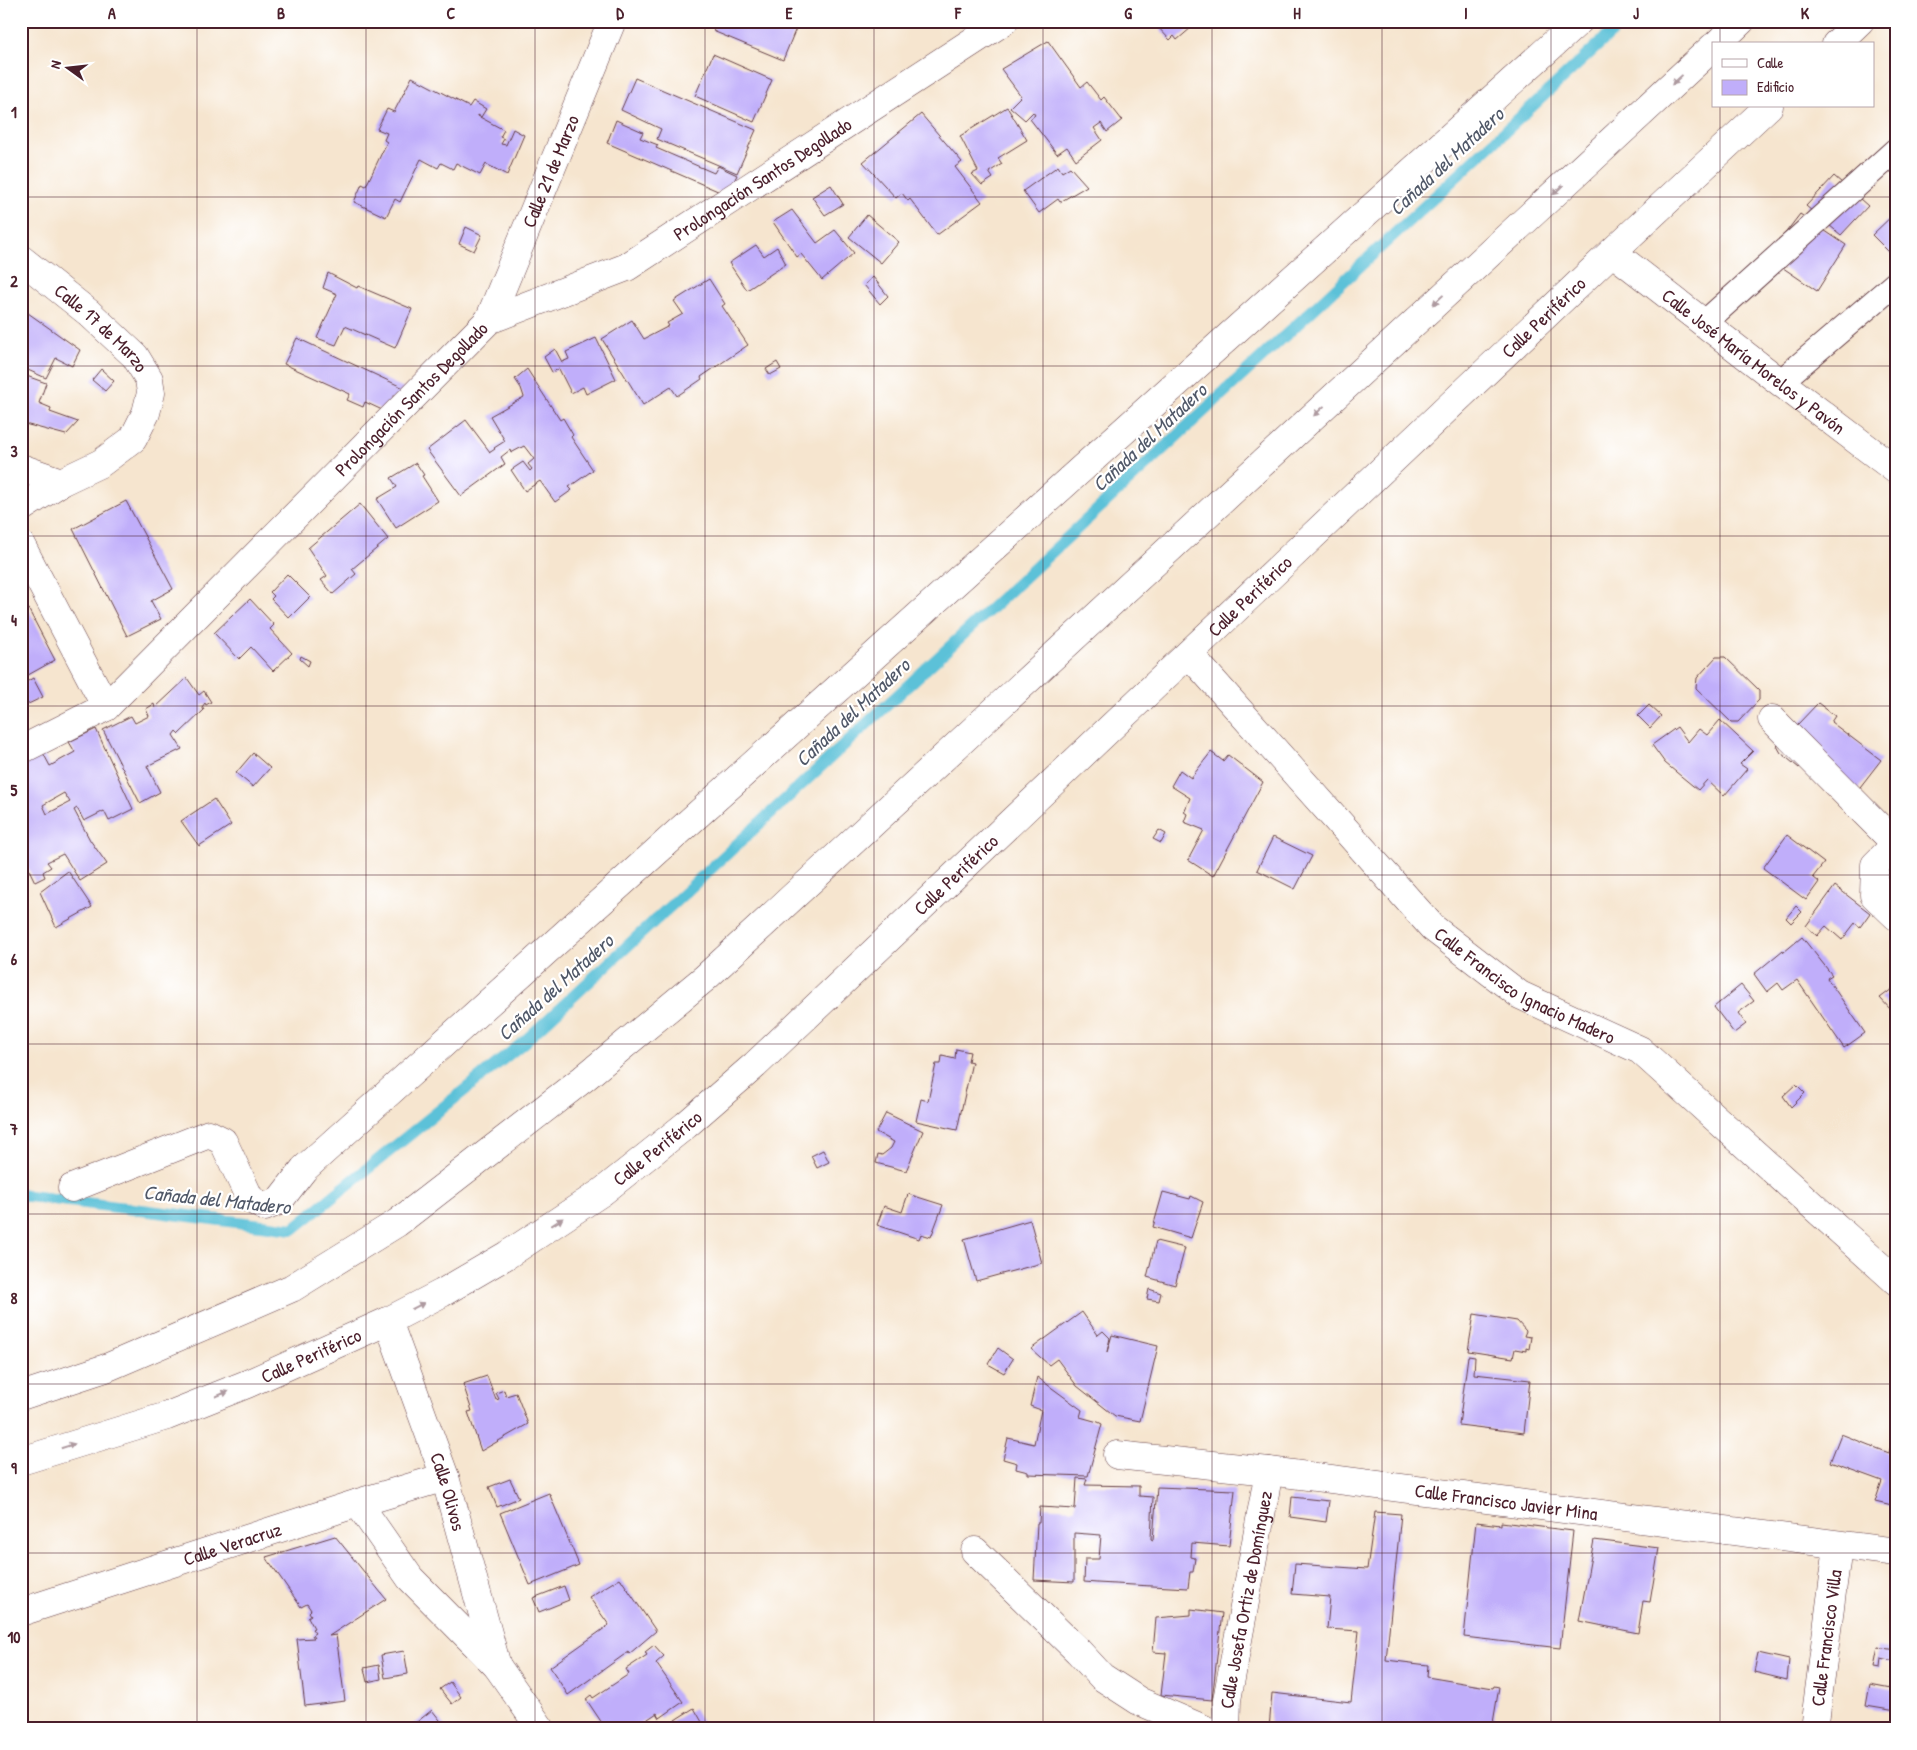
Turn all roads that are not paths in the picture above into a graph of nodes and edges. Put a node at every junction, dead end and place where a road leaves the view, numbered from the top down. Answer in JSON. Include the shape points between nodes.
{"nodes":[{"id":1,"x":612,"y":21,"type":"edge"},
{"id":2,"x":1004,"y":21,"type":"edge"},
{"id":3,"x":1579,"y":21,"type":"edge"},
{"id":4,"x":1741,"y":21,"type":"edge"},
{"id":5,"x":1860,"y":21,"type":"edge"},
{"id":6,"x":976,"y":32,"type":"edge"},
{"id":7,"x":1719,"y":42,"type":"edge"},
{"id":8,"x":1838,"y":42,"type":"edge"},
{"id":9,"x":1712,"y":48,"type":"edge"},
{"id":10,"x":1767,"y":108,"type":"edge"},
{"id":11,"x":1896,"y":150,"type":"edge"},
{"id":12,"x":1612,"y":252,"type":"junction"},
{"id":13,"x":21,"y":259,"type":"edge"},
{"id":14,"x":1896,"y":283,"type":"edge"},
{"id":15,"x":489,"y":320,"type":"junction"},
{"id":16,"x":1703,"y":324,"type":"junction"},
{"id":17,"x":1780,"y":382,"type":"junction"},
{"id":18,"x":21,"y":468,"type":"edge"},
{"id":19,"x":1896,"y":470,"type":"edge"},
{"id":20,"x":61,"y":482,"type":"junction"},
{"id":21,"x":21,"y":508,"type":"edge"},
{"id":22,"x":21,"y":546,"type":"edge"},
{"id":23,"x":1189,"y":654,"type":"junction"},
{"id":24,"x":106,"y":707,"type":"junction"},
{"id":25,"x":1772,"y":719,"type":"dead end"},
{"id":26,"x":21,"y":750,"type":"edge"},
{"id":27,"x":1896,"y":844,"type":"edge"},
{"id":28,"x":1896,"y":916,"type":"edge"},
{"id":29,"x":72,"y":1188,"type":"dead end"},
{"id":30,"x":1896,"y":1281,"type":"edge"},
{"id":31,"x":388,"y":1321,"type":"junction"},
{"id":32,"x":21,"y":1396,"type":"edge"},
{"id":33,"x":1117,"y":1455,"type":"dead end"},
{"id":34,"x":21,"y":1461,"type":"edge"},
{"id":35,"x":1269,"y":1471,"type":"junction"},
{"id":36,"x":445,"y":1477,"type":"junction"},
{"id":37,"x":358,"y":1503,"type":"junction"},
{"id":38,"x":1838,"y":1546,"type":"junction"},
{"id":39,"x":975,"y":1550,"type":"dead end"},
{"id":40,"x":1896,"y":1552,"type":"edge"},
{"id":41,"x":21,"y":1612,"type":"edge"},
{"id":42,"x":497,"y":1666,"type":"junction"},
{"id":43,"x":541,"y":1729,"type":"edge"},
{"id":44,"x":1204,"y":1729,"type":"edge"},
{"id":45,"x":1226,"y":1729,"type":"edge"},
{"id":46,"x":1814,"y":1729,"type":"edge"}],
"edges":[{"from":1,"to":15,"type":"main road","name":"Calle 21 de Marzo"},
{"from":2,"to":6,"type":"main road","name":"Prolongación Santos Degollado"},
{"from":3,"to":29,"type":"main road","via":[[311,1162],[279,1201],[265,1206],[250,1199],[223,1141],[209,1134]]},
{"from":4,"to":7,"type":"main road"},
{"from":5,"to":8,"type":"main road"},
{"from":6,"to":15,"type":"main road","name":"Prolongación Santos Degollado","via":[[627,267]]},
{"from":9,"to":32,"type":"main road","one_way":true,"via":[[705,978],[583,1079],[396,1223],[292,1288],[106,1368]]},
{"from":10,"to":12,"type":"main road","name":"Calle Periférico"},
{"from":11,"to":16,"type":"lane"},
{"from":12,"to":16,"type":"main road","name":"Calle José María Morelos y Pavón"},
{"from":12,"to":23,"type":"main road","name":"Calle Periférico"},
{"from":13,"to":20,"type":"main road","name":"Calle 17 de Marzo","via":[[89,313],[135,356],[149,379],[151,393],[146,413],[133,438],[101,463]]},
{"from":14,"to":17,"type":"lane"},
{"from":15,"to":24,"type":"main road","name":"Prolongación Santos Degollado"},
{"from":16,"to":17,"type":"main road","name":"Calle José María Morelos y Pavón"},
{"from":17,"to":19,"type":"main road","name":"Calle José María Morelos y Pavón"},
{"from":18,"to":20,"type":"main road"},
{"from":20,"to":21,"type":"main road","name":"Calle 17 de Marzo"},
{"from":22,"to":24,"type":"main road"},
{"from":23,"to":30,"type":"main road","name":"Calle Francisco Ignacio Madero","via":[[1433,928],[1520,995],[1640,1050]]},
{"from":31,"to":23,"type":"main road","name":"Calle Periférico","one_way":true,"via":[[507,1256],[602,1192],[686,1125],[755,1066]]},
{"from":24,"to":26,"type":"main road","name":"Prolongación Santos Degollado"},
{"from":25,"to":27,"type":"main road"},
{"from":27,"to":28,"type":"main road","via":[[1876,865],[1874,895]]},
{"from":34,"to":31,"type":"main road","name":"Calle Periférico","one_way":true,"via":[[166,1416]]},
{"from":31,"to":36,"type":"main road","name":"Calle Olivos"},
{"from":33,"to":35,"type":"main road","name":"Calle Francisco Javier Mina"},
{"from":35,"to":38,"type":"main road","name":"Calle Francisco Javier Mina"},
{"from":35,"to":45,"type":"main road","name":"Calle Josefa Ortiz de Domínguez","via":[[1227,1700]]},
{"from":36,"to":37,"type":"main road","name":"Calle Veracruz"},
{"from":36,"to":42,"type":"main road","name":"Calle Olivos"},
{"from":37,"to":41,"type":"main road","name":"Calle Veracruz"},
{"from":37,"to":42,"type":"main road","name":"Calle Olivos","via":[[410,1578]]},
{"from":38,"to":40,"type":"main road","name":"Calle Francisco Javier Mina"},
{"from":38,"to":46,"type":"main road","name":"Calle Francisco Villa"},
{"from":39,"to":44,"type":"main road","via":[[1102,1677],[1139,1701]]},
{"from":42,"to":43,"type":"main road","name":"Calle Olivos"}]}
